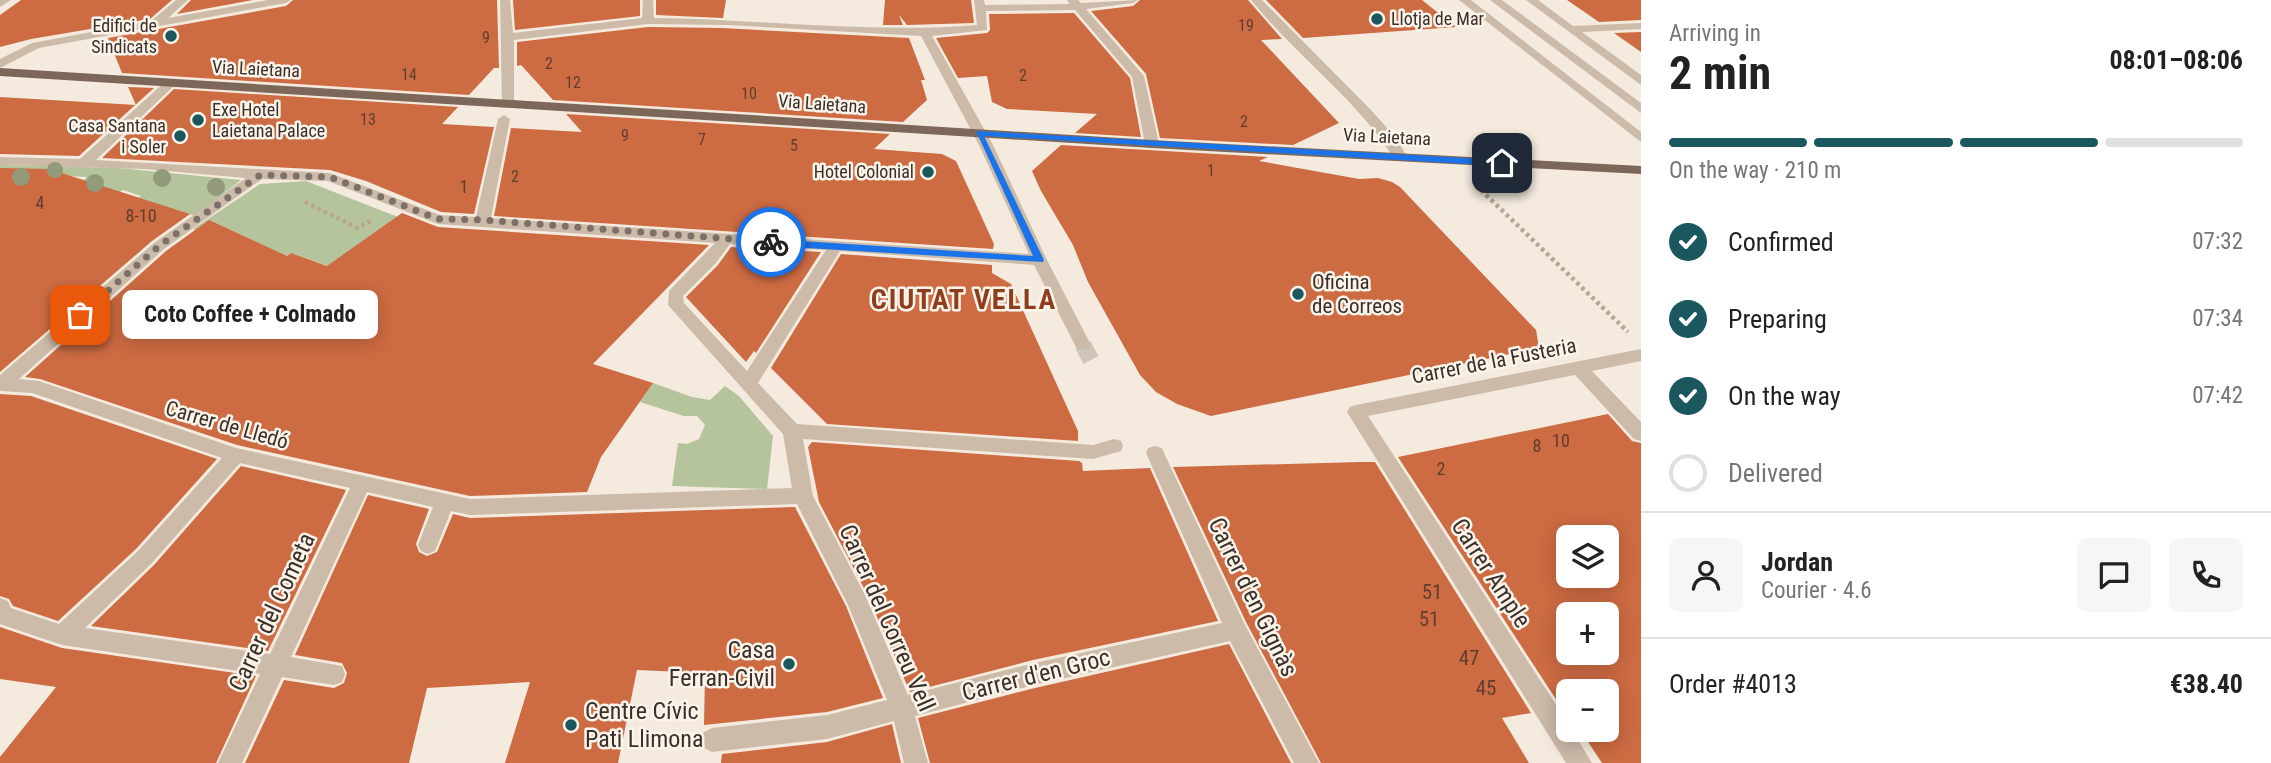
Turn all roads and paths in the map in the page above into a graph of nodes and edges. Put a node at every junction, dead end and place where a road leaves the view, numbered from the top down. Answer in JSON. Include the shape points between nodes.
{"nodes":[{"id":1,"x":6,"y":0,"type":"edge"},
{"id":2,"x":286,"y":0,"type":"edge"},
{"id":3,"x":505,"y":0,"type":"edge"},
{"id":4,"x":648,"y":0,"type":"edge"},
{"id":5,"x":1133,"y":0,"type":"edge"},
{"id":6,"x":1256,"y":0,"type":"edge"},
{"id":7,"x":1464,"y":0,"type":"edge"},
{"id":8,"x":1495,"y":0,"type":"edge"},
{"id":9,"x":1531,"y":0,"type":"edge"},
{"id":10,"x":182,"y":1,"type":"edge"},
{"id":11,"x":0,"y":4,"type":"edge"},
{"id":12,"x":979,"y":4,"type":"edge"},
{"id":13,"x":1074,"y":4,"type":"edge"},
{"id":14,"x":648,"y":21,"type":"junction"},
{"id":15,"x":153,"y":24,"type":"junction"},
{"id":16,"x":1641,"y":26,"type":"edge"},
{"id":17,"x":1572,"y":29,"type":"junction"},
{"id":18,"x":925,"y":33,"type":"junction"},
{"id":19,"x":508,"y":37,"type":"junction"},
{"id":20,"x":0,"y":64,"type":"edge"},
{"id":21,"x":0,"y":72,"type":"edge"},
{"id":22,"x":1641,"y":81,"type":"edge"},
{"id":23,"x":171,"y":83,"type":"junction"},
{"id":24,"x":508,"y":104,"type":"junction"},
{"id":25,"x":1641,"y":108,"type":"edge"},
{"id":26,"x":504,"y":119,"type":"dead end"},
{"id":27,"x":979,"y":133,"type":"junction"},
{"id":28,"x":1641,"y":138,"type":"edge"},
{"id":29,"x":1152,"y":144,"type":"junction"},
{"id":30,"x":1400,"y":157,"type":"junction"},
{"id":31,"x":0,"y":161,"type":"edge"},
{"id":32,"x":83,"y":164,"type":"junction"},
{"id":33,"x":1641,"y":170,"type":"edge"},
{"id":34,"x":260,"y":175,"type":"junction"},
{"id":35,"x":1472,"y":181,"type":"dead end"},
{"id":36,"x":298,"y":198,"type":"dead end"},
{"id":37,"x":376,"y":217,"type":"dead end"},
{"id":38,"x":483,"y":220,"type":"junction"},
{"id":39,"x":725,"y":240,"type":"junction"},
{"id":40,"x":836,"y":247,"type":"junction"},
{"id":41,"x":1039,"y":260,"type":"junction"},
{"id":42,"x":1083,"y":345,"type":"tunnel mouth"},
{"id":43,"x":1641,"y":355,"type":"edge"},
{"id":44,"x":1578,"y":368,"type":"junction"},
{"id":45,"x":750,"y":383,"type":"junction"},
{"id":46,"x":1,"y":384,"type":"edge"},
{"id":47,"x":1356,"y":412,"type":"joint"},
{"id":48,"x":792,"y":431,"type":"junction"},
{"id":49,"x":1641,"y":434,"type":"edge"},
{"id":50,"x":1114,"y":446,"type":"dead end"},
{"id":51,"x":1155,"y":453,"type":"dead end"},
{"id":52,"x":236,"y":455,"type":"junction"},
{"id":53,"x":362,"y":483,"type":"junction"},
{"id":54,"x":803,"y":496,"type":"junction"},
{"id":55,"x":445,"y":502,"type":"junction"},
{"id":56,"x":428,"y":545,"type":"dead end"},
{"id":57,"x":1,"y":614,"type":"edge"},
{"id":58,"x":1236,"y":630,"type":"junction"},
{"id":59,"x":62,"y":635,"type":"junction"},
{"id":60,"x":276,"y":667,"type":"junction"},
{"id":61,"x":334,"y":674,"type":"dead end"},
{"id":62,"x":902,"y":709,"type":"junction"},
{"id":63,"x":712,"y":740,"type":"dead end"},
{"id":64,"x":230,"y":763,"type":"edge"},
{"id":65,"x":916,"y":763,"type":"edge"},
{"id":66,"x":1307,"y":763,"type":"edge"},
{"id":67,"x":1580,"y":763,"type":"edge"}],
"edges":[{"from":1,"to":11,"type":"street"},
{"from":2,"to":15,"type":"street"},
{"from":3,"to":19,"type":"street"},
{"from":4,"to":14,"type":"street"},
{"from":5,"to":13,"type":"street"},
{"from":6,"to":30,"type":"street","via":[[1366,113]]},
{"from":7,"to":28,"type":"street"},
{"from":8,"to":25,"type":"street"},
{"from":9,"to":17,"type":"street"},
{"from":10,"to":15,"type":"street"},
{"from":12,"to":13,"type":"street"},
{"from":12,"to":18,"type":"street","via":[[984,28]]},
{"from":13,"to":29,"type":"street","via":[[1138,76]]},
{"from":14,"to":18,"type":"street"},
{"from":14,"to":19,"type":"street"},
{"from":15,"to":20,"type":"street","via":[[36,45]]},
{"from":16,"to":17,"type":"street"},
{"from":17,"to":22,"type":"street"},
{"from":18,"to":27,"type":"street"},
{"from":19,"to":24,"type":"street"},
{"from":21,"to":23,"type":"main road","name":"Via Laietana"},
{"from":23,"to":24,"type":"main road","name":"Via Laietana"},
{"from":23,"to":32,"type":"street"},
{"from":24,"to":27,"type":"main road","name":"Via Laietana"},
{"from":26,"to":38,"type":"street"},
{"from":27,"to":29,"type":"main road","name":"Via Laietana"},
{"from":27,"to":41,"type":"street"},
{"from":29,"to":30,"type":"main road","name":"Via Laietana"},
{"from":30,"to":33,"type":"main road","name":"Via Laietana"},
{"from":31,"to":32,"type":"street"},
{"from":32,"to":34,"type":"street"},
{"from":34,"to":38,"type":"street","via":[[330,177],[438,219]]},
{"from":34,"to":46,"type":"street","via":[[159,246]]},
{"from":35,"to":44,"type":"path","via":[[1630,334]]},
{"from":36,"to":37,"type":"path","via":[[358,228]]},
{"from":38,"to":39,"type":"street"},
{"from":39,"to":40,"type":"street"},
{"from":39,"to":45,"type":"street","via":[[675,295],[677,305]]},
{"from":40,"to":41,"type":"street"},
{"from":40,"to":45,"type":"street"},
{"from":41,"to":42,"type":"street"},
{"from":43,"to":44,"type":"street","name":"Carrer de la Fusteria"},
{"from":44,"to":47,"type":"street","name":"Carrer de la Fusteria"},
{"from":44,"to":49,"type":"street"},
{"from":45,"to":48,"type":"street"},
{"from":46,"to":52,"type":"street","name":"Carrer de Lledó","via":[[33,386]]},
{"from":47,"to":67,"type":"street","name":"Carrer Ample"},
{"from":48,"to":50,"type":"street","via":[[1093,452]]},
{"from":48,"to":54,"type":"street","name":"Carrer del Correu Vell"},
{"from":51,"to":58,"type":"street","name":"Carrer d'en Gignàs"},
{"from":52,"to":53,"type":"street","name":"Carrer de Lledó"},
{"from":52,"to":59,"type":"street","via":[[145,557]]},
{"from":53,"to":55,"type":"street","name":"Carrer de Lledó"},
{"from":53,"to":60,"type":"street","name":"Carrer del Cometa"},
{"from":54,"to":55,"type":"street","name":"Carrer de Lledó","via":[[470,507]]},
{"from":54,"to":62,"type":"street","name":"Carrer del Correu Vell","via":[[857,602]]},
{"from":55,"to":56,"type":"street"},
{"from":57,"to":59,"type":"street"},
{"from":58,"to":62,"type":"street","name":"Carrer d'en Groc","via":[[1034,674]]},
{"from":58,"to":66,"type":"street","name":"Carrer d'en Gignàs"},
{"from":59,"to":60,"type":"street"},
{"from":60,"to":61,"type":"street"},
{"from":60,"to":64,"type":"street","name":"Carrer del Cometa"},
{"from":62,"to":63,"type":"street","name":"Carrer d'en Groc","via":[[827,727]]},
{"from":62,"to":65,"type":"street","name":"Carrer del Correu Vell"}]}
